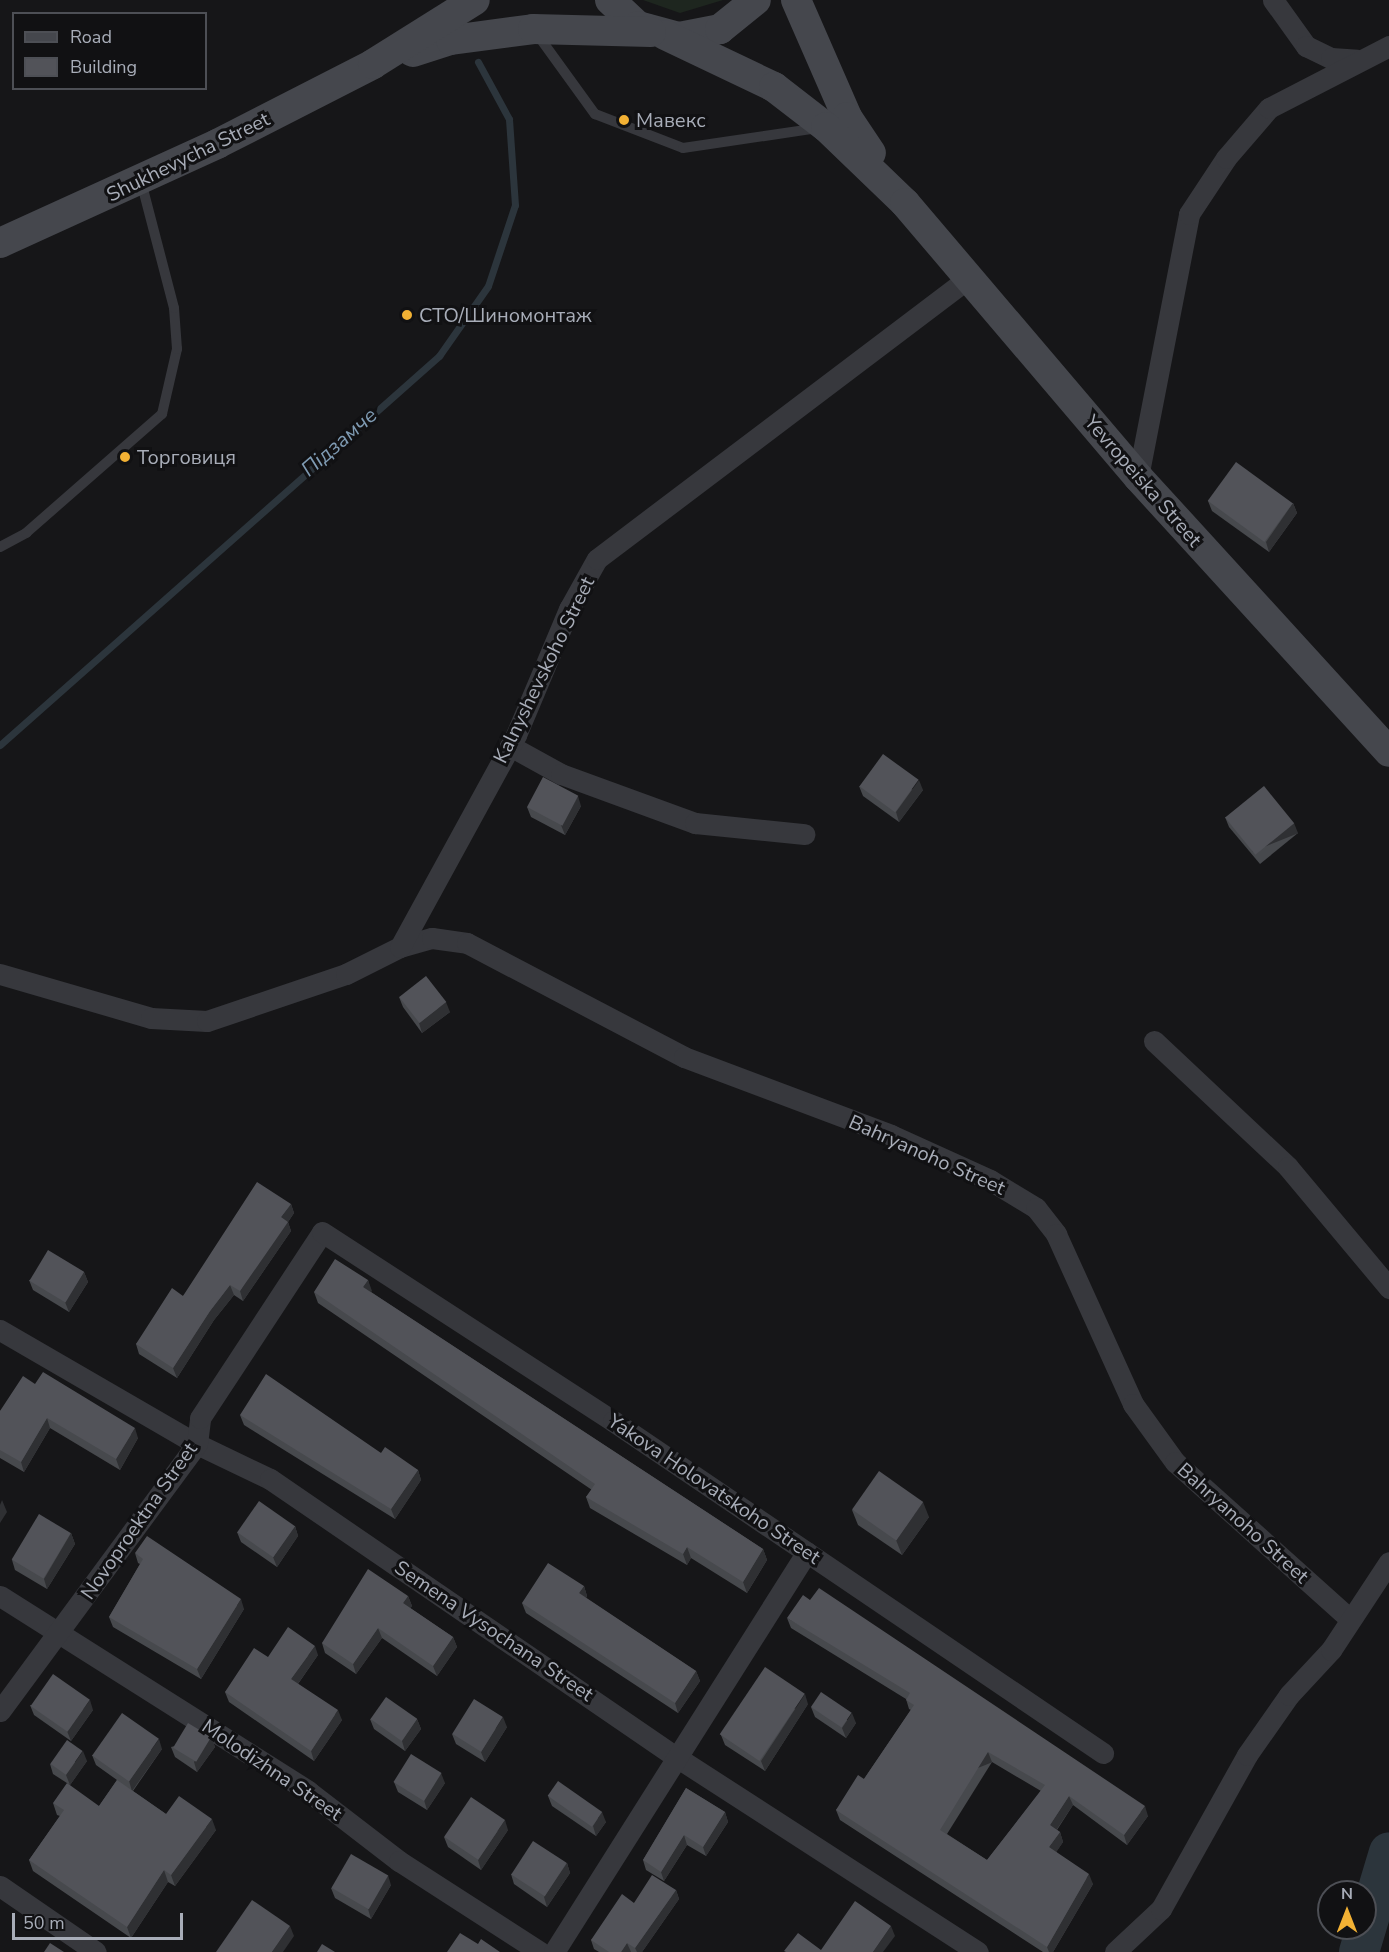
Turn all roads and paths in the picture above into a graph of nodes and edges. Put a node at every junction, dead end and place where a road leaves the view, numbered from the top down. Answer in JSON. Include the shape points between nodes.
{"nodes":[{"id":1,"x":475,"y":0,"type":"edge"},
{"id":2,"x":610,"y":0,"type":"edge"},
{"id":3,"x":756,"y":0,"type":"edge"},
{"id":4,"x":796,"y":0,"type":"edge"},
{"id":5,"x":1273,"y":0,"type":"edge"},
{"id":6,"x":533,"y":29,"type":"junction"},
{"id":7,"x":658,"y":34,"type":"junction"},
{"id":8,"x":1389,"y":46,"type":"edge"},
{"id":9,"x":1366,"y":60,"type":"junction"},
{"id":10,"x":1389,"y":62,"type":"edge"},
{"id":11,"x":373,"y":64,"type":"junction"},
{"id":12,"x":826,"y":127,"type":"junction"},
{"id":13,"x":141,"y":180,"type":"junction"},
{"id":14,"x":905,"y":203,"type":"junction"},
{"id":15,"x":0,"y":243,"type":"edge"},
{"id":16,"x":969,"y":278,"type":"junction"},
{"id":17,"x":1138,"y":477,"type":"junction"},
{"id":18,"x":0,"y":547,"type":"edge"},
{"id":19,"x":510,"y":746,"type":"junction"},
{"id":20,"x":1389,"y":752,"type":"edge"},
{"id":21,"x":804,"y":834,"type":"dead end"},
{"id":22,"x":400,"y":947,"type":"junction"},
{"id":23,"x":0,"y":974,"type":"edge"},
{"id":24,"x":1154,"y":1041,"type":"dead end"},
{"id":25,"x":322,"y":1232,"type":"joint"},
{"id":26,"x":1389,"y":1288,"type":"edge"},
{"id":27,"x":0,"y":1329,"type":"edge"},
{"id":28,"x":197,"y":1444,"type":"junction"},
{"id":29,"x":807,"y":1552,"type":"junction"},
{"id":30,"x":1389,"y":1562,"type":"edge"},
{"id":31,"x":0,"y":1596,"type":"edge"},
{"id":32,"x":1350,"y":1619,"type":"junction"},
{"id":33,"x":60,"y":1632,"type":"junction"},
{"id":34,"x":0,"y":1711,"type":"edge"},
{"id":35,"x":1103,"y":1753,"type":"dead end"},
{"id":36,"x":678,"y":1758,"type":"junction"},
{"id":37,"x":0,"y":1886,"type":"edge"},
{"id":38,"x":96,"y":1952,"type":"edge"},
{"id":39,"x":540,"y":1952,"type":"edge"},
{"id":40,"x":554,"y":1952,"type":"edge"},
{"id":41,"x":978,"y":1952,"type":"edge"},
{"id":42,"x":1115,"y":1952,"type":"edge"}],
"edges":[{"from":1,"to":11,"type":"main road","name":"Shukhevycha Street"},
{"from":2,"to":7,"type":"main road"},
{"from":3,"to":7,"type":"main road","name":"Shukhevycha Street","via":[[720,29],[693,37]]},
{"from":4,"to":14,"type":"main road","via":[[847,117]]},
{"from":5,"to":9,"type":"street","via":[[1306,46],[1331,58]]},
{"from":6,"to":7,"type":"main road","name":"Shukhevycha Street"},
{"from":6,"to":11,"type":"main road","name":"Shukhevycha Street","via":[[451,40]]},
{"from":6,"to":12,"type":"lane","via":[[595,114],[683,148]]},
{"from":7,"to":12,"type":"main road","via":[[764,81]]},
{"from":8,"to":9,"type":"street"},
{"from":9,"to":10,"type":"street"},
{"from":9,"to":17,"type":"street","via":[[1320,77],[1269,108],[1226,158],[1189,214]]},
{"from":11,"to":13,"type":"main road","name":"Shukhevycha Street"},
{"from":12,"to":14,"type":"main road"},
{"from":13,"to":15,"type":"main road","name":"Shukhevycha Street"},
{"from":13,"to":18,"type":"lane","via":[[174,308],[177,349],[162,414],[26,533]]},
{"from":14,"to":16,"type":"main road","name":"Yevropeiska Street"},
{"from":16,"to":17,"type":"main road","name":"Yevropeiska Street"},
{"from":16,"to":19,"type":"street","name":"Kalnyshevskoho Street","via":[[597,559],[569,609]]},
{"from":17,"to":20,"type":"main road","name":"Yevropeiska Street"},
{"from":19,"to":21,"type":"street","via":[[561,774],[695,823]]},
{"from":19,"to":22,"type":"street","name":"Kalnyshevskoho Street"},
{"from":22,"to":23,"type":"street","via":[[346,974],[207,1021],[151,1018]]},
{"from":22,"to":32,"type":"street","name":"Bahryanoho Street","via":[[432,938],[467,943],[684,1057],[891,1136],[990,1180],[1036,1208],[1056,1234],[1133,1404],[1175,1462]]},
{"from":24,"to":26,"type":"street","via":[[1288,1167]]},
{"from":25,"to":28,"type":"street","name":"Novoproektna Street","via":[[200,1418]]},
{"from":25,"to":29,"type":"street","name":"Yakova Holovatskoho Street"},
{"from":27,"to":28,"type":"street","name":"Semena Vysochana Street"},
{"from":28,"to":33,"type":"street","name":"Novoproektna Street"},
{"from":28,"to":36,"type":"street","name":"Semena Vysochana Street","via":[[270,1479]]},
{"from":29,"to":35,"type":"street","name":"Yakova Holovatskoho Street"},
{"from":29,"to":36,"type":"street"},
{"from":30,"to":32,"type":"street"},
{"from":31,"to":33,"type":"street","name":"Molodizhna Street"},
{"from":32,"to":42,"type":"street","via":[[1331,1650],[1289,1695],[1247,1755],[1161,1909]]},
{"from":33,"to":34,"type":"street","name":"Novoproektna Street"},
{"from":33,"to":39,"type":"street","name":"Molodizhna Street","via":[[308,1791],[399,1860]]},
{"from":36,"to":40,"type":"street"},
{"from":36,"to":41,"type":"street","name":"Semena Vysochana Street"},
{"from":37,"to":38,"type":"street"}]}
